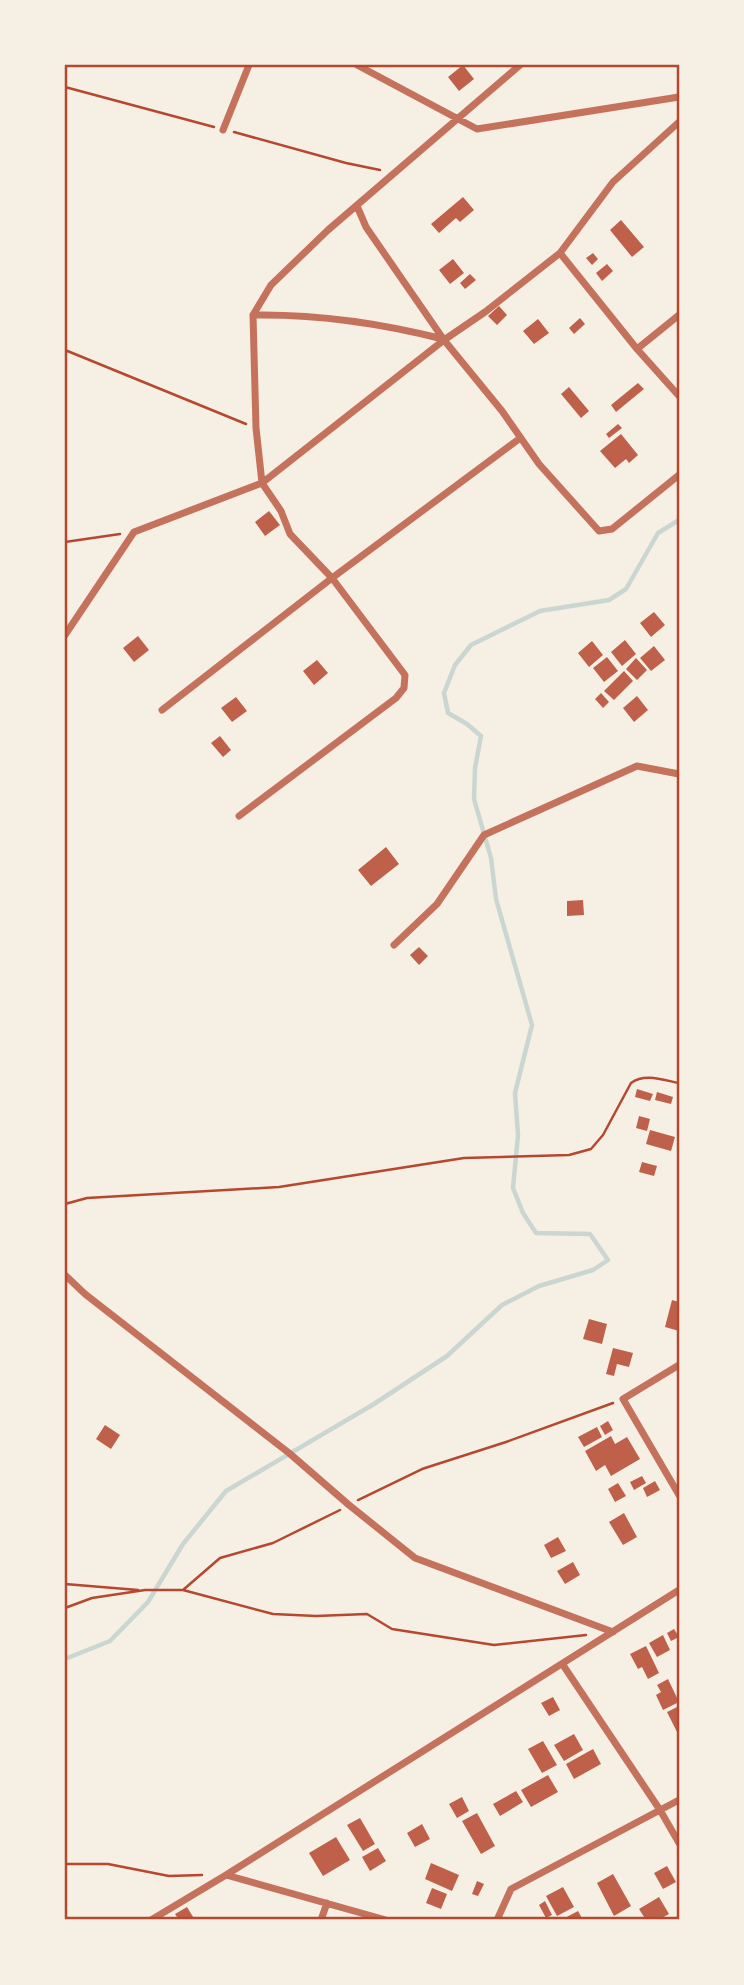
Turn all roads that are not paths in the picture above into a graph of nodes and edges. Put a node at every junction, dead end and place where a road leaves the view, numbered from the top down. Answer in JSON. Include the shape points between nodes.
{"nodes":[{"id":1,"x":249,"y":65,"type":"edge"},
{"id":2,"x":357,"y":65,"type":"edge"},
{"id":3,"x":520,"y":65,"type":"edge"},
{"id":4,"x":679,"y":97,"type":"edge"},
{"id":5,"x":457,"y":119,"type":"junction"},
{"id":6,"x":679,"y":122,"type":"edge"},
{"id":7,"x":223,"y":130,"type":"dead end"},
{"id":8,"x":357,"y":206,"type":"junction"},
{"id":9,"x":560,"y":253,"type":"junction"},
{"id":10,"x":253,"y":315,"type":"junction"},
{"id":11,"x":679,"y":315,"type":"edge"},
{"id":12,"x":444,"y":340,"type":"junction"},
{"id":13,"x":637,"y":349,"type":"junction"},
{"id":14,"x":679,"y":396,"type":"edge"},
{"id":15,"x":519,"y":439,"type":"junction"},
{"id":16,"x":679,"y":475,"type":"edge"},
{"id":17,"x":262,"y":483,"type":"junction"},
{"id":18,"x":332,"y":578,"type":"junction"},
{"id":19,"x":65,"y":635,"type":"edge"},
{"id":20,"x":162,"y":710,"type":"dead end"},
{"id":21,"x":679,"y":774,"type":"edge"},
{"id":22,"x":239,"y":816,"type":"dead end"},
{"id":23,"x":394,"y":945,"type":"dead end"},
{"id":24,"x":65,"y":1275,"type":"edge"},
{"id":25,"x":679,"y":1365,"type":"edge"},
{"id":26,"x":679,"y":1495,"type":"edge"},
{"id":27,"x":679,"y":1590,"type":"edge"},
{"id":28,"x":613,"y":1632,"type":"junction"},
{"id":29,"x":563,"y":1665,"type":"junction"},
{"id":30,"x":679,"y":1800,"type":"edge"},
{"id":31,"x":660,"y":1810,"type":"junction"},
{"id":32,"x":679,"y":1843,"type":"edge"},
{"id":33,"x":226,"y":1875,"type":"junction"},
{"id":34,"x":327,"y":1903,"type":"junction"},
{"id":35,"x":151,"y":1920,"type":"edge"},
{"id":36,"x":321,"y":1920,"type":"edge"},
{"id":37,"x":386,"y":1920,"type":"edge"},
{"id":38,"x":497,"y":1920,"type":"edge"}],
"edges":[{"from":1,"to":7,"type":"street"},
{"from":2,"to":5,"type":"street"},
{"from":3,"to":5,"type":"street"},
{"from":4,"to":5,"type":"street","via":[[477,129]]},
{"from":5,"to":8,"type":"street"},
{"from":6,"to":9,"type":"street","via":[[612,183]]},
{"from":8,"to":10,"type":"street","via":[[271,285]]},
{"from":8,"to":12,"type":"street","via":[[366,227]]},
{"from":9,"to":12,"type":"street"},
{"from":9,"to":13,"type":"street"},
{"from":10,"to":12,"type":"street","via":[[301,314],[359,321]]},
{"from":10,"to":17,"type":"street"},
{"from":11,"to":13,"type":"street"},
{"from":12,"to":15,"type":"street"},
{"from":12,"to":17,"type":"street"},
{"from":13,"to":14,"type":"street"},
{"from":15,"to":16,"type":"street","via":[[599,531],[612,529]]},
{"from":15,"to":18,"type":"street"},
{"from":17,"to":18,"type":"street","via":[[290,534]]},
{"from":17,"to":19,"type":"street","via":[[134,532]]},
{"from":18,"to":20,"type":"street"},
{"from":18,"to":22,"type":"street","via":[[405,675],[404,688]]},
{"from":21,"to":23,"type":"street","via":[[637,766],[484,835],[438,904]]},
{"from":24,"to":28,"type":"street","via":[[415,1558]]},
{"from":25,"to":26,"type":"street","via":[[623,1399]]},
{"from":27,"to":28,"type":"street"},
{"from":28,"to":29,"type":"street"},
{"from":29,"to":31,"type":"street"},
{"from":29,"to":33,"type":"street"},
{"from":30,"to":31,"type":"street"},
{"from":31,"to":32,"type":"street"},
{"from":31,"to":38,"type":"street","via":[[511,1889]]},
{"from":33,"to":34,"type":"street"},
{"from":33,"to":35,"type":"street"},
{"from":34,"to":36,"type":"street"},
{"from":34,"to":37,"type":"street"}]}
